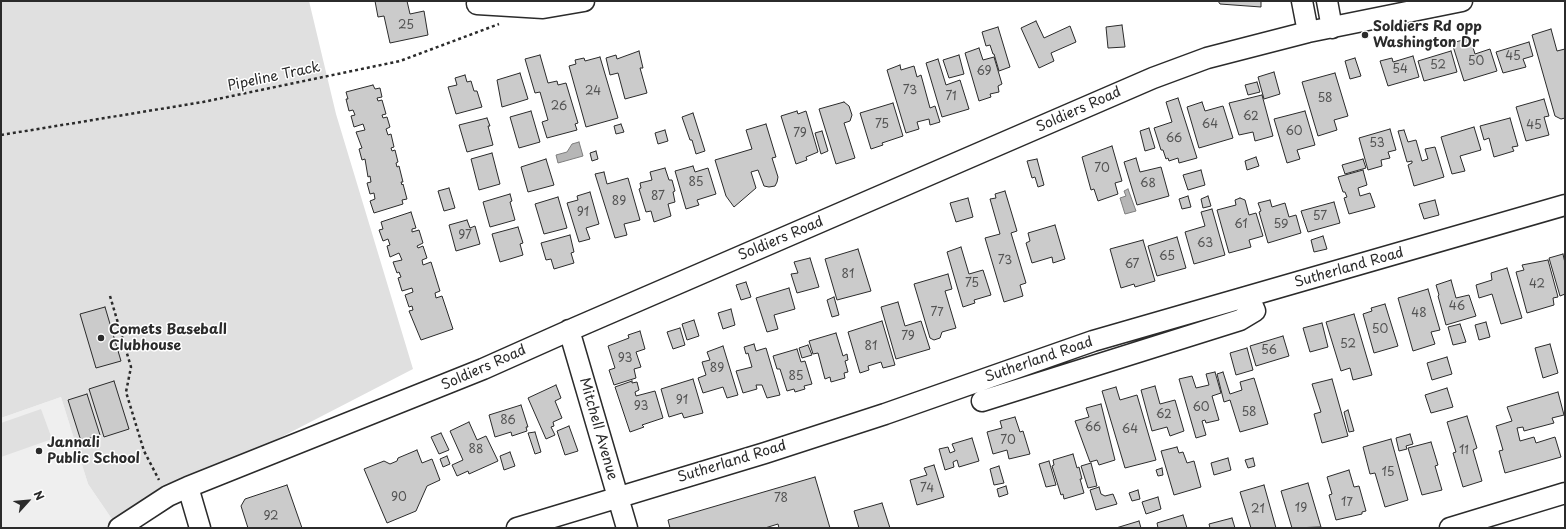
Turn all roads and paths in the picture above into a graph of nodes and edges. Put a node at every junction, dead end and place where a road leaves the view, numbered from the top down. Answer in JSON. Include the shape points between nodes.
{"nodes":[{"id":1,"x":584,"y":1,"type":"edge"},
{"id":2,"x":1302,"y":1,"type":"edge"},
{"id":3,"x":1327,"y":1,"type":"edge"},
{"id":4,"x":1462,"y":1,"type":"edge"},
{"id":5,"x":477,"y":4,"type":"dead end"},
{"id":6,"x":505,"y":22,"type":"dead end"},
{"id":7,"x":1332,"y":28,"type":"junction"},
{"id":8,"x":1308,"y":32,"type":"junction"},
{"id":9,"x":1,"y":135,"type":"edge"},
{"id":10,"x":1565,"y":205,"type":"edge"},
{"id":11,"x":110,"y":296,"type":"dead end"},
{"id":12,"x":1249,"y":297,"type":"junction"},
{"id":13,"x":569,"y":330,"type":"junction"},
{"id":14,"x":982,"y":402,"type":"dead end"},
{"id":15,"x":188,"y":487,"type":"junction"},
{"id":16,"x":1565,"y":493,"type":"edge"},
{"id":17,"x":168,"y":496,"type":"junction"},
{"id":18,"x":617,"y":497,"type":"junction"},
{"id":19,"x":119,"y":528,"type":"edge"},
{"id":20,"x":200,"y":528,"type":"edge"},
{"id":21,"x":517,"y":528,"type":"edge"},
{"id":22,"x":627,"y":528,"type":"edge"},
{"id":23,"x":1450,"y":528,"type":"edge"}],
"edges":[{"from":1,"to":5,"type":"street","via":[[543,8]]},
{"from":2,"to":8,"type":"street"},
{"from":3,"to":7,"type":"street"},
{"from":4,"to":7,"type":"street","name":"Soldiers Road"},
{"from":6,"to":9,"type":"path","name":"Pipeline Track","via":[[400,61],[203,102]]},
{"from":7,"to":8,"type":"street","name":"Soldiers Road"},
{"from":8,"to":13,"type":"street","name":"Soldiers Road","via":[[1207,58],[1153,78]]},
{"from":10,"to":12,"type":"street","name":"Sutherland Road"},
{"from":11,"to":17,"type":"path","via":[[132,367],[126,392],[144,451]]},
{"from":12,"to":14,"type":"street","via":[[1255,311],[1240,320]]},
{"from":12,"to":18,"type":"street","name":"Sutherland Road","via":[[1093,341],[878,416]]},
{"from":13,"to":15,"type":"street","name":"Soldiers Road","via":[[422,395]]},
{"from":13,"to":18,"type":"street","name":"Mitchell Avenue"},
{"from":15,"to":17,"type":"street","name":"Soldiers Road"},
{"from":15,"to":20,"type":"street"},
{"from":16,"to":23,"type":"street"},
{"from":17,"to":19,"type":"street","name":"Soldiers Road"},
{"from":18,"to":21,"type":"street","name":"Sutherland Road"},
{"from":18,"to":22,"type":"street","name":"Mitchell Avenue"}]}
